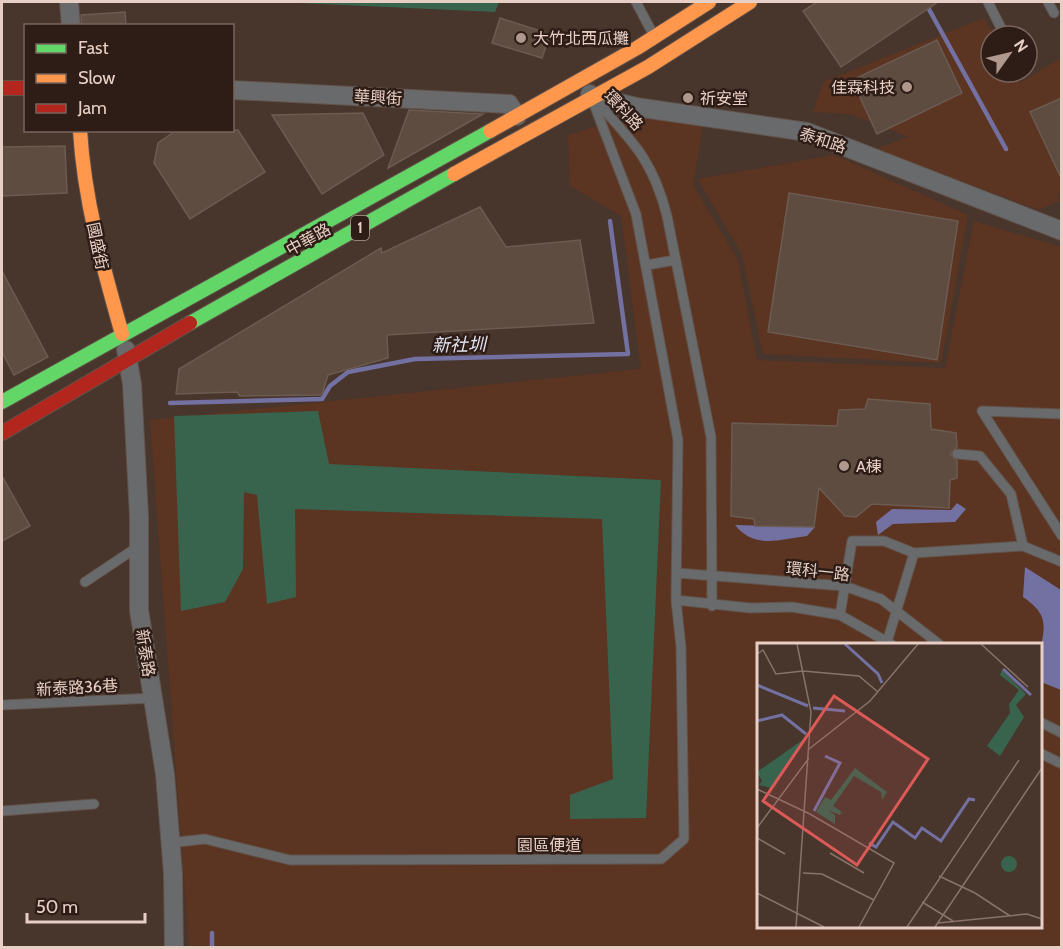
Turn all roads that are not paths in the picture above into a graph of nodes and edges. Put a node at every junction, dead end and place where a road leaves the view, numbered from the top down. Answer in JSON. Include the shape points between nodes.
{"nodes":[{"id":1,"x":69,"y":2,"type":"edge"},
{"id":2,"x":636,"y":2,"type":"edge"},
{"id":3,"x":709,"y":2,"type":"edge"},
{"id":4,"x":750,"y":2,"type":"edge"},
{"id":5,"x":988,"y":2,"type":"edge"},
{"id":6,"x":1048,"y":2,"type":"edge"},
{"id":7,"x":686,"y":8,"type":"edge"},
{"id":8,"x":1054,"y":13,"type":"dead end"},
{"id":9,"x":71,"y":24,"type":"edge"},
{"id":10,"x":999,"y":24,"type":"edge"},
{"id":11,"x":703,"y":34,"type":"junction"},
{"id":12,"x":654,"y":37,"type":"junction"},
{"id":13,"x":664,"y":58,"type":"junction"},
{"id":14,"x":580,"y":80,"type":"junction"},
{"id":15,"x":2,"y":88,"type":"edge"},
{"id":16,"x":24,"y":88,"type":"edge"},
{"id":17,"x":234,"y":90,"type":"edge"},
{"id":18,"x":592,"y":96,"type":"junction"},
{"id":19,"x":517,"y":116,"type":"junction"},
{"id":20,"x":80,"y":132,"type":"edge"},
{"id":21,"x":1062,"y":231,"type":"edge"},
{"id":22,"x":675,"y":260,"type":"junction"},
{"id":23,"x":647,"y":265,"type":"junction"},
{"id":24,"x":122,"y":334,"type":"junction"},
{"id":25,"x":128,"y":358,"type":"junction"},
{"id":26,"x":2,"y":402,"type":"edge"},
{"id":27,"x":1062,"y":414,"type":"edge"},
{"id":28,"x":2,"y":433,"type":"edge"},
{"id":29,"x":957,"y":454,"type":"dead end"},
{"id":30,"x":1062,"y":536,"type":"edge"},
{"id":31,"x":139,"y":546,"type":"junction"},
{"id":32,"x":1023,"y":546,"type":"junction"},
{"id":33,"x":914,"y":553,"type":"junction"},
{"id":34,"x":1062,"y":562,"type":"edge"},
{"id":35,"x":677,"y":573,"type":"junction"},
{"id":36,"x":712,"y":577,"type":"junction"},
{"id":37,"x":85,"y":582,"type":"dead end"},
{"id":38,"x":844,"y":586,"type":"junction"},
{"id":39,"x":676,"y":600,"type":"junction"},
{"id":40,"x":712,"y":606,"type":"junction"},
{"id":41,"x":897,"y":611,"type":"junction"},
{"id":42,"x":840,"y":615,"type":"junction"},
{"id":43,"x":889,"y":643,"type":"edge"},
{"id":44,"x":937,"y":643,"type":"edge"},
{"id":45,"x":153,"y":698,"type":"junction"},
{"id":46,"x":2,"y":705,"type":"edge"},
{"id":47,"x":1042,"y":723,"type":"edge"},
{"id":48,"x":1062,"y":733,"type":"edge"},
{"id":49,"x":1042,"y":754,"type":"edge"},
{"id":50,"x":1062,"y":764,"type":"edge"},
{"id":51,"x":94,"y":804,"type":"dead end"},
{"id":52,"x":2,"y":811,"type":"edge"},
{"id":53,"x":169,"y":843,"type":"junction"},
{"id":54,"x":174,"y":948,"type":"edge"}],
"edges":[{"from":1,"to":9,"type":"street"},
{"from":2,"to":12,"type":"lane"},
{"from":3,"to":7,"type":"main road","number":"1"},
{"from":4,"to":11,"type":"main road","number":"1"},
{"from":5,"to":10,"type":"lane"},
{"from":6,"to":8,"type":"lane"},
{"from":7,"to":11,"type":"lane"},
{"from":7,"to":12,"type":"main road","number":"1"},
{"from":11,"to":13,"type":"main road","number":"1"},
{"from":12,"to":13,"type":"lane"},
{"from":12,"to":14,"type":"main road","name":"中華路","number":"1"},
{"from":13,"to":18,"type":"main road","name":"中華路","number":"1"},
{"from":14,"to":18,"type":"street"},
{"from":14,"to":19,"type":"main road","name":"中華路","number":"1"},
{"from":15,"to":16,"type":"main road"},
{"from":17,"to":19,"type":"street","name":"華興街","via":[[509,104]]},
{"from":18,"to":21,"type":"street","name":"泰和路","via":[[636,107],[807,132]]},
{"from":18,"to":22,"type":"lane","name":"環科路","via":[[642,152],[660,190]]},
{"from":18,"to":23,"type":"lane","name":"環科路","via":[[636,214]]},
{"from":18,"to":25,"type":"main road","name":"中華路","number":"1"},
{"from":19,"to":24,"type":"main road","name":"中華路","number":"1"},
{"from":20,"to":24,"type":"main road","name":"國盛街","via":[[82,167],[96,241]]},
{"from":22,"to":23,"type":"lane"},
{"from":22,"to":36,"type":"lane","name":"環科路","via":[[711,437]]},
{"from":23,"to":35,"type":"lane","name":"環科路","via":[[678,440]]},
{"from":24,"to":25,"type":"street","name":"國盛街"},
{"from":24,"to":26,"type":"main road","name":"中華路","number":"1"},
{"from":25,"to":28,"type":"main road","name":"中華路","number":"1"},
{"from":25,"to":31,"type":"street","name":"新泰路"},
{"from":27,"to":30,"type":"lane","via":[[982,411]]},
{"from":29,"to":32,"type":"lane","via":[[980,456],[1011,494]]},
{"from":31,"to":37,"type":"lane"},
{"from":31,"to":45,"type":"street","name":"新泰路","via":[[139,610]]},
{"from":32,"to":33,"type":"lane"},
{"from":32,"to":34,"type":"lane"},
{"from":33,"to":38,"type":"lane","via":[[884,541],[852,541]]},
{"from":33,"to":41,"type":"lane"},
{"from":35,"to":36,"type":"lane","name":"環科一路"},
{"from":35,"to":39,"type":"lane","name":"環科路"},
{"from":36,"to":38,"type":"lane","name":"環科一路"},
{"from":36,"to":40,"type":"lane","name":"環科路"},
{"from":38,"to":41,"type":"lane","name":"環科一路","via":[[881,599]]},
{"from":38,"to":42,"type":"lane"},
{"from":39,"to":40,"type":"lane"},
{"from":39,"to":53,"type":"lane","name":"園區便道","via":[[681,647],[684,839],[660,860],[290,860],[205,839]]},
{"from":40,"to":42,"type":"lane","via":[[792,607]]},
{"from":41,"to":43,"type":"lane"},
{"from":41,"to":44,"type":"lane","name":"環科一路"},
{"from":42,"to":43,"type":"lane"},
{"from":45,"to":46,"type":"lane","name":"新泰路36巷"},
{"from":45,"to":53,"type":"street","name":"新泰路","via":[[165,774]]},
{"from":47,"to":48,"type":"lane"},
{"from":49,"to":50,"type":"lane"},
{"from":51,"to":52,"type":"lane"},
{"from":53,"to":54,"type":"street","name":"新泰路"}]}
